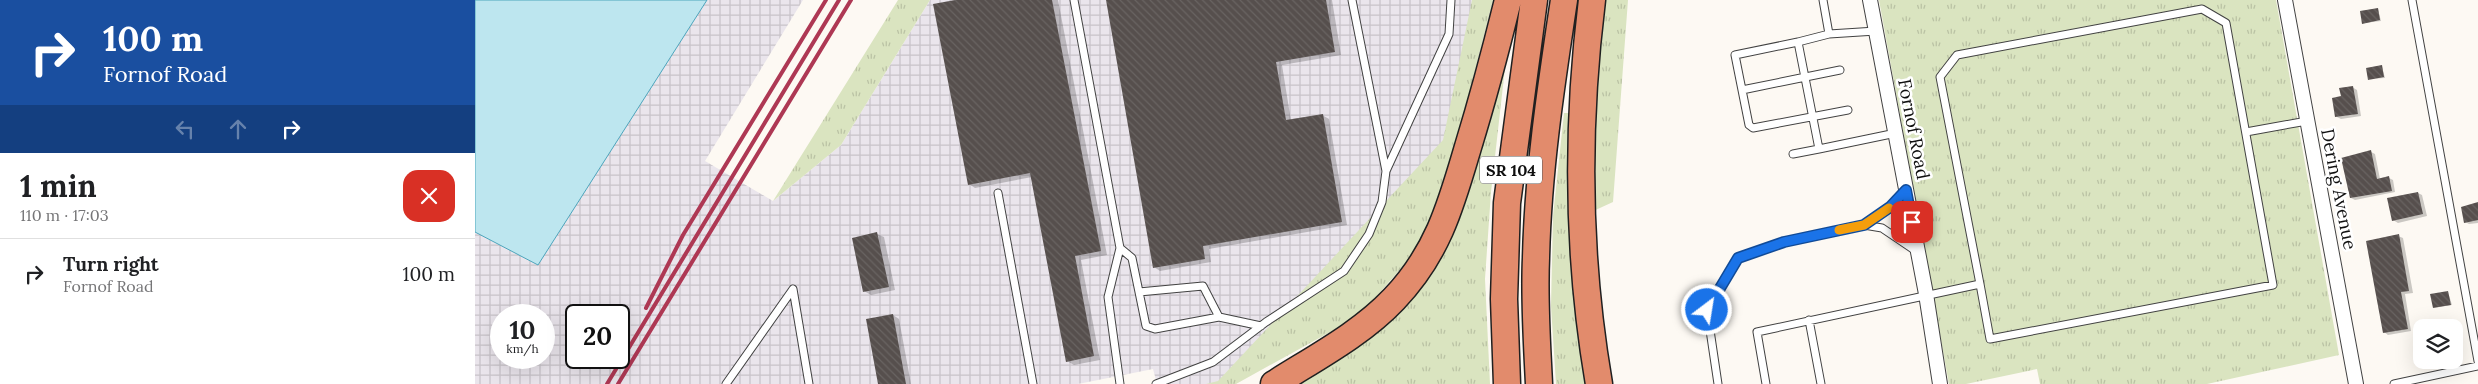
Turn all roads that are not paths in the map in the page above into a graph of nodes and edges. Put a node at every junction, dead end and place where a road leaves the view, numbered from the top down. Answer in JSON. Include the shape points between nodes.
{"nodes":[{"id":1,"x":1074,"y":0,"type":"edge"},
{"id":2,"x":1352,"y":0,"type":"edge"},
{"id":3,"x":1451,"y":0,"type":"edge"},
{"id":4,"x":1508,"y":0,"type":"edge"},
{"id":5,"x":1534,"y":0,"type":"edge"},
{"id":6,"x":1564,"y":0,"type":"edge"},
{"id":7,"x":1592,"y":0,"type":"edge"},
{"id":8,"x":1823,"y":0,"type":"edge"},
{"id":9,"x":1870,"y":0,"type":"edge"},
{"id":10,"x":2285,"y":0,"type":"edge"},
{"id":11,"x":2412,"y":0,"type":"edge"},
{"id":12,"x":1876,"y":30,"type":"junction"},
{"id":13,"x":1829,"y":34,"type":"junction"},
{"id":14,"x":1798,"y":42,"type":"junction"},
{"id":15,"x":1840,"y":70,"type":"dead end"},
{"id":16,"x":1805,"y":77,"type":"junction"},
{"id":17,"x":1742,"y":90,"type":"junction"},
{"id":18,"x":1848,"y":110,"type":"dead end"},
{"id":19,"x":1813,"y":116,"type":"junction"},
{"id":20,"x":2307,"y":121,"type":"junction"},
{"id":21,"x":2246,"y":132,"type":"junction"},
{"id":22,"x":1896,"y":133,"type":"junction"},
{"id":23,"x":1819,"y":149,"type":"junction"},
{"id":24,"x":1793,"y":154,"type":"dead end"},
{"id":25,"x":1386,"y":172,"type":"junction"},
{"id":26,"x":1906,"y":190,"type":"junction"},
{"id":27,"x":998,"y":193,"type":"dead end"},
{"id":28,"x":1864,"y":225,"type":"junction"},
{"id":29,"x":1120,"y":248,"type":"junction"},
{"id":30,"x":1918,"y":253,"type":"junction"},
{"id":31,"x":1980,"y":284,"type":"junction"},
{"id":32,"x":1139,"y":292,"type":"junction"},
{"id":33,"x":1926,"y":294,"type":"junction"},
{"id":34,"x":1219,"y":317,"type":"junction"},
{"id":35,"x":1809,"y":320,"type":"junction"},
{"id":36,"x":1261,"y":326,"type":"junction"},
{"id":37,"x":2478,"y":361,"type":"edge"},
{"id":38,"x":2478,"y":366,"type":"edge"},
{"id":39,"x":726,"y":384,"type":"edge"},
{"id":40,"x":809,"y":384,"type":"edge"},
{"id":41,"x":1033,"y":384,"type":"edge"},
{"id":42,"x":1120,"y":384,"type":"edge"},
{"id":43,"x":1156,"y":384,"type":"edge"},
{"id":44,"x":1274,"y":384,"type":"edge"},
{"id":45,"x":1507,"y":384,"type":"edge"},
{"id":46,"x":1539,"y":384,"type":"edge"},
{"id":47,"x":1599,"y":384,"type":"edge"},
{"id":48,"x":1718,"y":384,"type":"edge"},
{"id":49,"x":1766,"y":384,"type":"edge"},
{"id":50,"x":1821,"y":384,"type":"edge"},
{"id":51,"x":1940,"y":384,"type":"edge"},
{"id":52,"x":2356,"y":384,"type":"edge"},
{"id":53,"x":2394,"y":384,"type":"edge"}],
"edges":[{"from":1,"to":29,"type":"lane"},
{"from":2,"to":25,"type":"lane"},
{"from":3,"to":25,"type":"lane","via":[[1449,34]]},
{"from":4,"to":44,"type":"highway","via":[[1473,131],[1447,217],[1434,246],[1393,300],[1361,327]]},
{"from":5,"to":45,"type":"highway","number":"SR 104","via":[[1507,203],[1504,299]]},
{"from":6,"to":46,"type":"highway","number":"SR 104","via":[[1537,218],[1535,300]]},
{"from":7,"to":47,"type":"highway","via":[[1582,92],[1579,184],[1583,264]]},
{"from":8,"to":13,"type":"lane"},
{"from":9,"to":12,"type":"street","name":"Fornof Road"},
{"from":10,"to":20,"type":"street","name":"Dering Avenue"},
{"from":11,"to":37,"type":"lane"},
{"from":12,"to":13,"type":"lane"},
{"from":12,"to":22,"type":"street","name":"Fornof Road"},
{"from":13,"to":14,"type":"lane"},
{"from":14,"to":16,"type":"lane"},
{"from":14,"to":17,"type":"lane","via":[[1735,55]]},
{"from":15,"to":16,"type":"lane"},
{"from":16,"to":17,"type":"lane"},
{"from":16,"to":19,"type":"lane"},
{"from":17,"to":19,"type":"lane","via":[[1749,125],[1753,128]]},
{"from":18,"to":19,"type":"lane"},
{"from":19,"to":23,"type":"lane"},
{"from":20,"to":21,"type":"lane"},
{"from":20,"to":52,"type":"street","name":"Dering Avenue"},
{"from":21,"to":31,"type":"lane","via":[[2273,285],[1991,339]]},
{"from":21,"to":31,"type":"lane","via":[[2226,23],[2202,8],[1957,55],[1940,77]]},
{"from":22,"to":23,"type":"lane"},
{"from":22,"to":26,"type":"street","name":"Fornof Road"},
{"from":23,"to":24,"type":"lane"},
{"from":25,"to":36,"type":"lane","via":[[1382,202],[1369,234],[1344,271]]},
{"from":26,"to":28,"type":"lane","via":[[1890,207]]},
{"from":26,"to":30,"type":"street","name":"Fornof Road"},
{"from":27,"to":41,"type":"lane"},
{"from":28,"to":30,"type":"lane","via":[[1882,228]]},
{"from":28,"to":48,"type":"lane","via":[[1784,242],[1738,258],[1707,310]]},
{"from":29,"to":32,"type":"lane","via":[[1132,258]]},
{"from":29,"to":42,"type":"lane","via":[[1108,297]]},
{"from":30,"to":33,"type":"street","name":"Fornof Road"},
{"from":31,"to":33,"type":"lane"},
{"from":32,"to":34,"type":"lane","via":[[1203,286]]},
{"from":32,"to":34,"type":"lane","via":[[1146,326],[1155,329]]},
{"from":33,"to":35,"type":"lane"},
{"from":33,"to":51,"type":"street","name":"Fornof Road"},
{"from":34,"to":36,"type":"lane"},
{"from":35,"to":49,"type":"lane","via":[[1757,332]]},
{"from":35,"to":50,"type":"lane"},
{"from":36,"to":43,"type":"lane","via":[[1213,362]]},
{"from":38,"to":53,"type":"lane"},
{"from":39,"to":40,"type":"lane","via":[[793,289]]}]}
